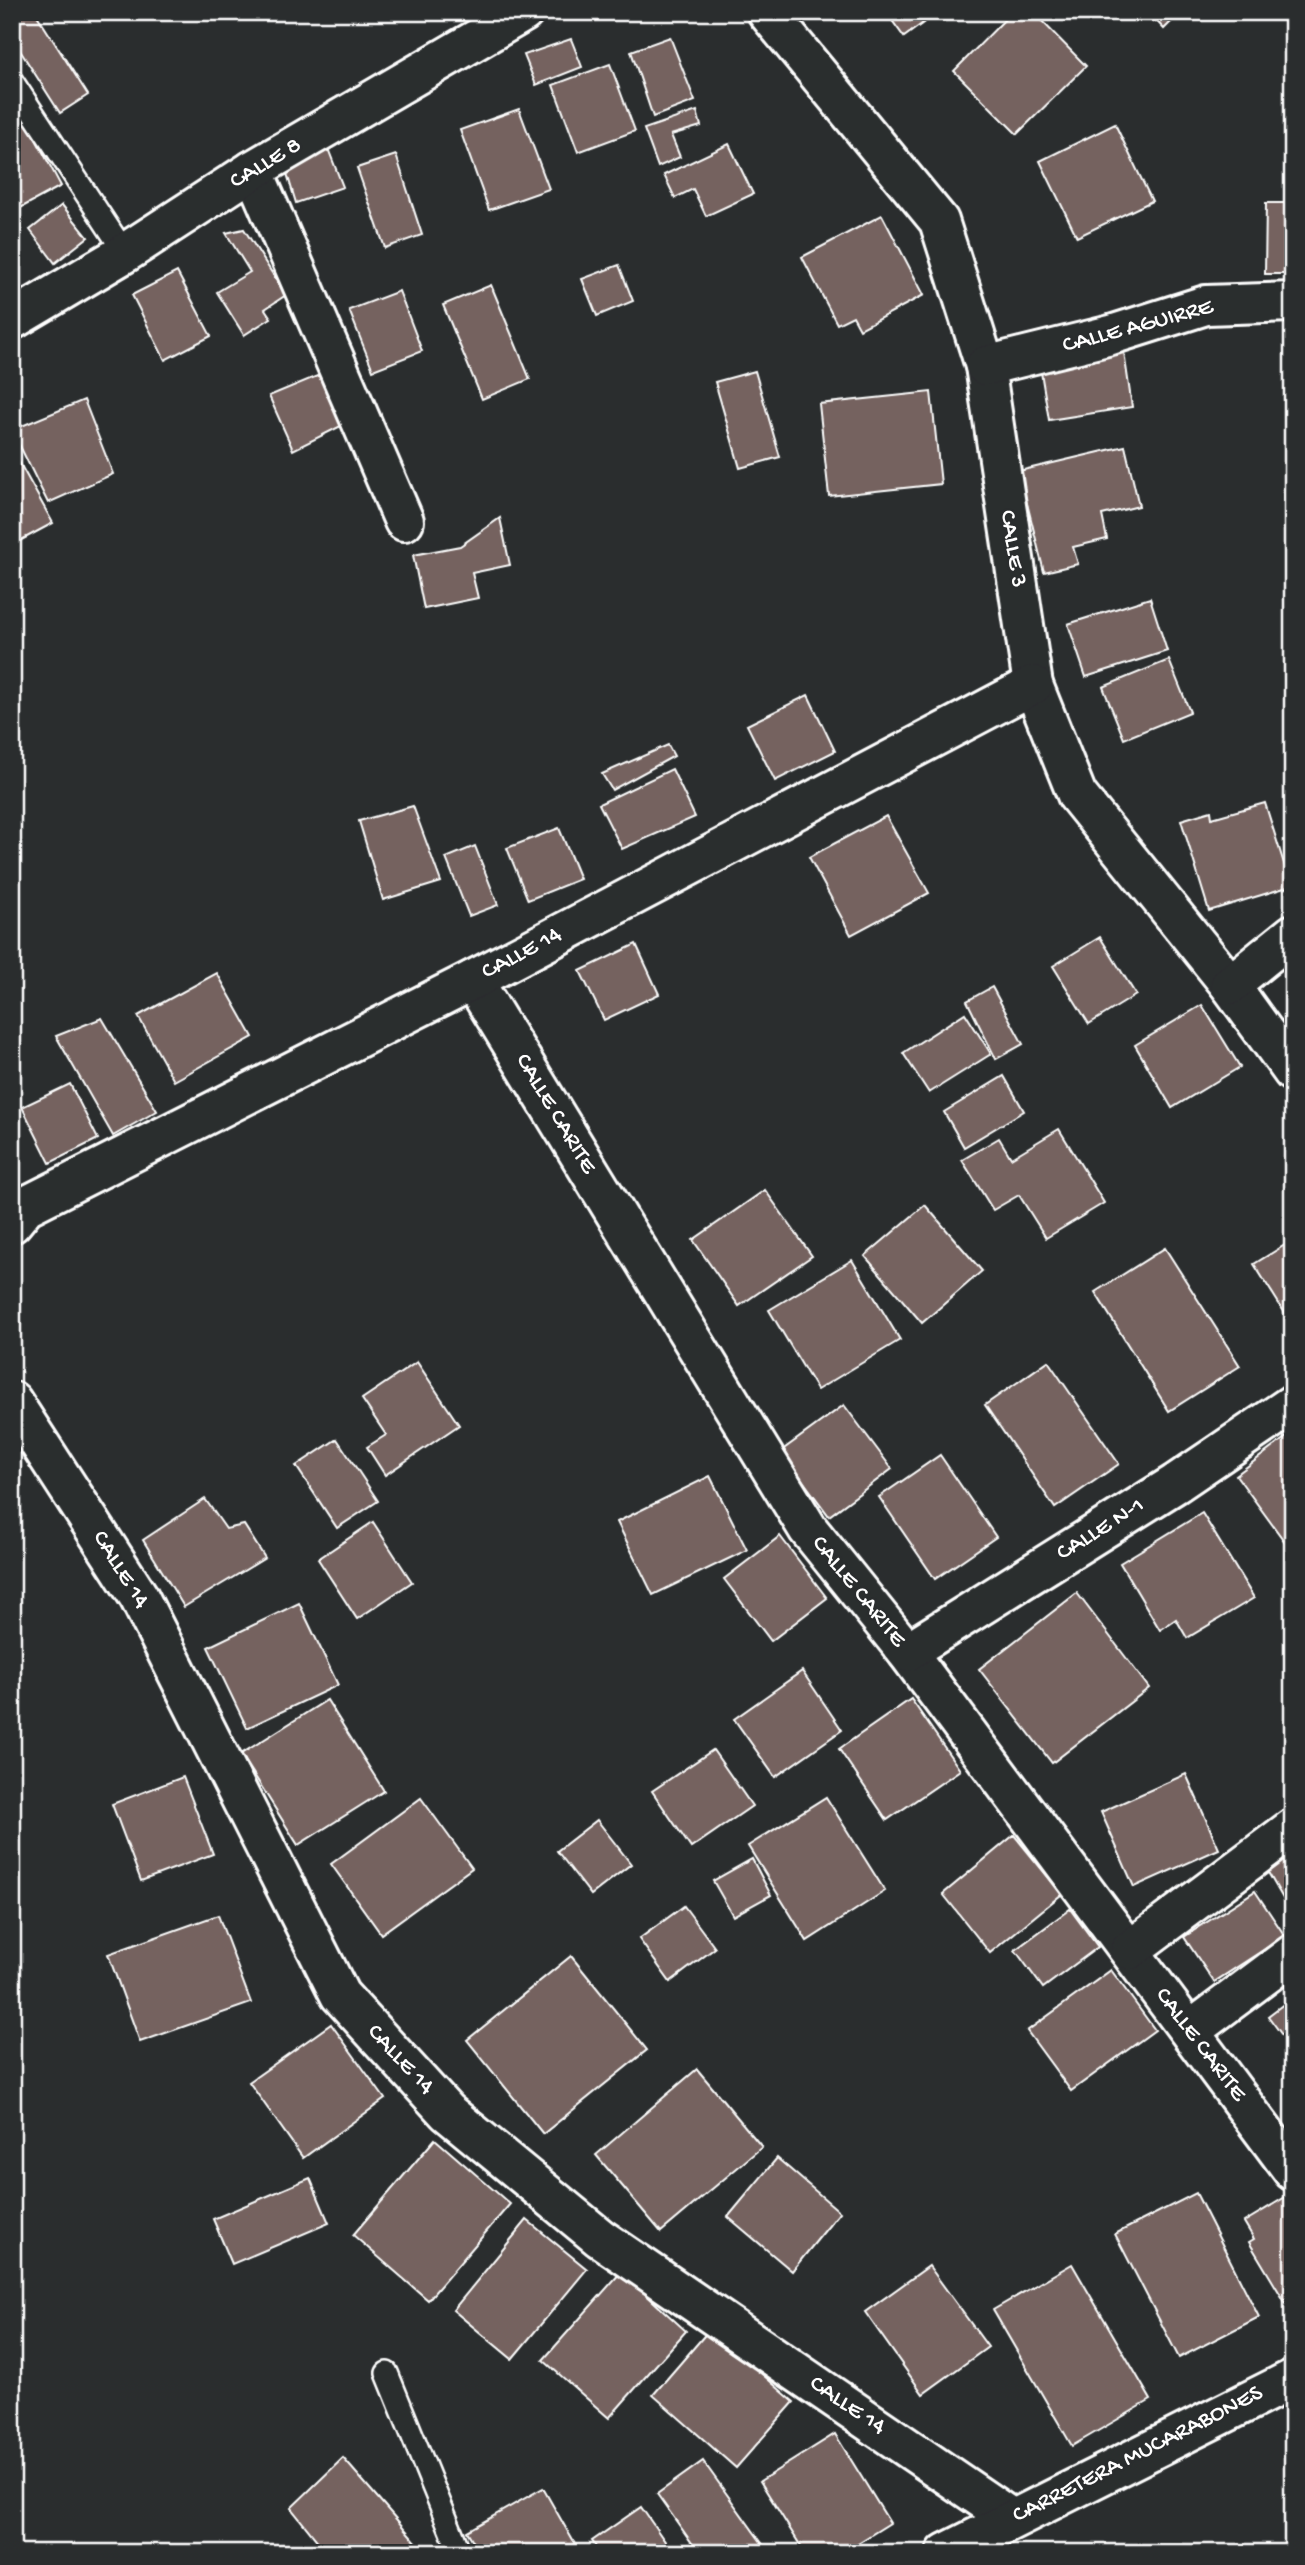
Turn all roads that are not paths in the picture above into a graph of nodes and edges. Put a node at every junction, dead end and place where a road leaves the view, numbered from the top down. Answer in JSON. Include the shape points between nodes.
{"nodes":[{"id":1,"x":524,"y":12,"type":"edge"},
{"id":2,"x":767,"y":12,"type":"edge"},
{"id":3,"x":12,"y":81,"type":"edge"},
{"id":4,"x":253,"y":170,"type":"junction"},
{"id":5,"x":125,"y":253,"type":"junction"},
{"id":6,"x":1293,"y":302,"type":"edge"},
{"id":7,"x":12,"y":320,"type":"edge"},
{"id":8,"x":985,"y":366,"type":"junction"},
{"id":9,"x":404,"y":521,"type":"dead end"},
{"id":10,"x":1033,"y":685,"type":"junction"},
{"id":11,"x":1293,"y":934,"type":"edge"},
{"id":12,"x":473,"y":980,"type":"junction"},
{"id":13,"x":1230,"y":985,"type":"junction"},
{"id":14,"x":1293,"y":1072,"type":"edge"},
{"id":15,"x":12,"y":1223,"type":"edge"},
{"id":16,"x":12,"y":1402,"type":"edge"},
{"id":17,"x":1293,"y":1404,"type":"edge"},
{"id":18,"x":907,"y":1653,"type":"junction"},
{"id":19,"x":1293,"y":1828,"type":"edge"},
{"id":20,"x":1129,"y":1950,"type":"junction"},
{"id":21,"x":1293,"y":1954,"type":"edge"},
{"id":22,"x":1190,"y":2031,"type":"junction"},
{"id":23,"x":1293,"y":2171,"type":"edge"},
{"id":24,"x":387,"y":2373,"type":"dead end"},
{"id":25,"x":1293,"y":2379,"type":"edge"},
{"id":26,"x":1012,"y":2519,"type":"junction"},
{"id":27,"x":460,"y":2553,"type":"edge"},
{"id":28,"x":946,"y":2553,"type":"edge"}],
"edges":[{"from":1,"to":4,"type":"street","name":"CALLE 8"},
{"from":2,"to":8,"type":"street","name":"CALLE 3","via":[[939,221]]},
{"from":3,"to":5,"type":"lane"},
{"from":4,"to":5,"type":"street","name":"CALLE 8"},
{"from":4,"to":9,"type":"street"},
{"from":5,"to":7,"type":"street","name":"CALLE 8"},
{"from":6,"to":8,"type":"street","name":"CALLE AGUIRRE","via":[[1206,305],[1111,335]]},
{"from":8,"to":10,"type":"street","name":"CALLE 3"},
{"from":10,"to":12,"type":"street","name":"CALLE 14"},
{"from":10,"to":13,"type":"street","name":"CALLE 3","via":[[1077,795]]},
{"from":11,"to":13,"type":"street"},
{"from":12,"to":15,"type":"street","name":"CALLE 14","via":[[26,1206]]},
{"from":12,"to":18,"type":"street","name":"CALLE CARITE","via":[[808,1530]]},
{"from":13,"to":14,"type":"street","name":"CALLE 3"},
{"from":16,"to":26,"type":"street","name":"CALLE 14","via":[[139,1597],[340,1994],[447,2112],[600,2238]]},
{"from":17,"to":18,"type":"street","name":"CALLE N-1"},
{"from":18,"to":20,"type":"street","name":"CALLE CARITE"},
{"from":19,"to":20,"type":"street"},
{"from":20,"to":22,"type":"street","name":"CALLE CARITE"},
{"from":21,"to":22,"type":"street"},
{"from":22,"to":23,"type":"street","name":"CALLE CARITE"},
{"from":24,"to":27,"type":"lane"},
{"from":25,"to":26,"type":"street","name":"CARRETERA MUCARABONES"},
{"from":26,"to":28,"type":"street","name":"CARRETERA MUCARABONES"}]}
